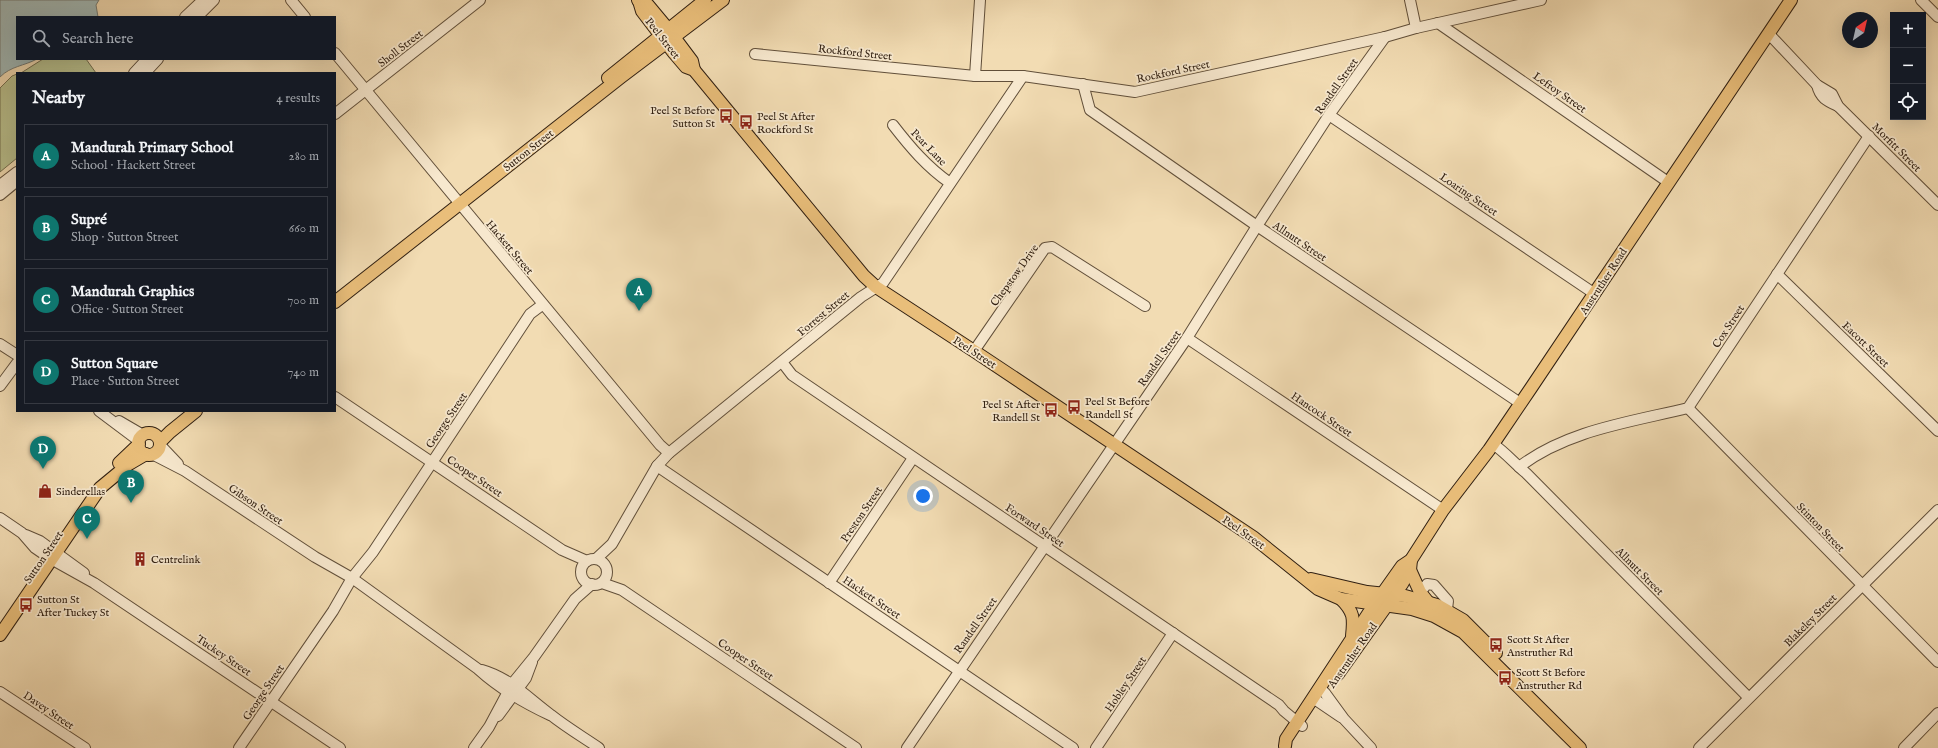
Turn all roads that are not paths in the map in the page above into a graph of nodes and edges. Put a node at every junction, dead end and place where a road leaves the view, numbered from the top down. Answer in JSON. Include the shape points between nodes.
{"nodes":[{"id":1,"x":203,"y":0,"type":"edge"},
{"id":2,"x":214,"y":0,"type":"edge"},
{"id":3,"x":291,"y":0,"type":"edge"},
{"id":4,"x":480,"y":0,"type":"edge"},
{"id":5,"x":639,"y":0,"type":"edge"},
{"id":6,"x":705,"y":0,"type":"edge"},
{"id":7,"x":723,"y":0,"type":"edge"},
{"id":8,"x":980,"y":0,"type":"edge"},
{"id":9,"x":1410,"y":0,"type":"edge"},
{"id":10,"x":1541,"y":0,"type":"edge"},
{"id":11,"x":1791,"y":0,"type":"edge"},
{"id":12,"x":1921,"y":0,"type":"edge"},
{"id":13,"x":186,"y":16,"type":"edge"},
{"id":14,"x":198,"y":16,"type":"edge"},
{"id":15,"x":304,"y":16,"type":"edge"},
{"id":16,"x":1938,"y":17,"type":"edge"},
{"id":17,"x":1438,"y":23,"type":"junction"},
{"id":18,"x":1416,"y":28,"type":"junction"},
{"id":19,"x":1769,"y":34,"type":"junction"},
{"id":20,"x":667,"y":36,"type":"junction"},
{"id":21,"x":1385,"y":37,"type":"junction"},
{"id":22,"x":336,"y":54,"type":"edge"},
{"id":23,"x":755,"y":54,"type":"dead end"},
{"id":24,"x":146,"y":60,"type":"edge"},
{"id":25,"x":157,"y":60,"type":"edge"},
{"id":26,"x":135,"y":72,"type":"edge"},
{"id":27,"x":146,"y":72,"type":"edge"},
{"id":28,"x":975,"y":76,"type":"junction"},
{"id":29,"x":1022,"y":76,"type":"junction"},
{"id":30,"x":1083,"y":84,"type":"junction"},
{"id":31,"x":365,"y":90,"type":"junction"},
{"id":32,"x":336,"y":113,"type":"edge"},
{"id":33,"x":1330,"y":115,"type":"junction"},
{"id":34,"x":893,"y":125,"type":"dead end"},
{"id":35,"x":1869,"y":136,"type":"junction"},
{"id":36,"x":16,"y":173,"type":"edge"},
{"id":37,"x":16,"y":182,"type":"edge"},
{"id":38,"x":1668,"y":182,"type":"junction"},
{"id":39,"x":950,"y":183,"type":"junction"},
{"id":40,"x":0,"y":185,"type":"edge"},
{"id":41,"x":0,"y":195,"type":"edge"},
{"id":42,"x":457,"y":202,"type":"junction"},
{"id":43,"x":1938,"y":205,"type":"edge"},
{"id":44,"x":1257,"y":226,"type":"junction"},
{"id":45,"x":1777,"y":274,"type":"junction"},
{"id":46,"x":876,"y":288,"type":"junction"},
{"id":47,"x":336,"y":292,"type":"edge"},
{"id":48,"x":1595,"y":294,"type":"junction"},
{"id":49,"x":336,"y":301,"type":"edge"},
{"id":50,"x":542,"y":305,"type":"junction"},
{"id":51,"x":1145,"y":306,"type":"dead end"},
{"id":52,"x":1187,"y":338,"type":"junction"},
{"id":53,"x":0,"y":344,"type":"edge"},
{"id":54,"x":974,"y":351,"type":"junction"},
{"id":55,"x":16,"y":354,"type":"edge"},
{"id":56,"x":782,"y":362,"type":"junction"},
{"id":57,"x":16,"y":364,"type":"edge"},
{"id":58,"x":0,"y":386,"type":"edge"},
{"id":59,"x":336,"y":397,"type":"edge"},
{"id":60,"x":1520,"y":403,"type":"junction"},
{"id":61,"x":1688,"y":408,"type":"junction"},
{"id":62,"x":100,"y":412,"type":"edge"},
{"id":63,"x":182,"y":412,"type":"edge"},
{"id":64,"x":195,"y":412,"type":"edge"},
{"id":65,"x":1938,"y":431,"type":"edge"},
{"id":66,"x":149,"y":444,"type":"junction"},
{"id":67,"x":1114,"y":444,"type":"junction"},
{"id":68,"x":1491,"y":447,"type":"junction"},
{"id":69,"x":669,"y":453,"type":"junction"},
{"id":70,"x":913,"y":458,"type":"junction"},
{"id":71,"x":432,"y":462,"type":"junction"},
{"id":72,"x":657,"y":466,"type":"junction"},
{"id":73,"x":1520,"y":468,"type":"junction"},
{"id":74,"x":1444,"y":510,"type":"junction"},
{"id":75,"x":1938,"y":510,"type":"edge"},
{"id":76,"x":0,"y":518,"type":"edge"},
{"id":77,"x":612,"y":544,"type":"junction"},
{"id":78,"x":1045,"y":546,"type":"junction"},
{"id":79,"x":50,"y":553,"type":"junction"},
{"id":80,"x":1411,"y":565,"type":"junction"},
{"id":81,"x":587,"y":566,"type":"junction"},
{"id":82,"x":607,"y":568,"type":"junction"},
{"id":83,"x":1306,"y":578,"type":"junction"},
{"id":84,"x":353,"y":583,"type":"junction"},
{"id":85,"x":597,"y":583,"type":"junction"},
{"id":86,"x":829,"y":583,"type":"junction"},
{"id":87,"x":1862,"y":585,"type":"junction"},
{"id":88,"x":1422,"y":589,"type":"dead end"},
{"id":89,"x":622,"y":590,"type":"junction"},
{"id":90,"x":1389,"y":594,"type":"junction"},
{"id":91,"x":575,"y":599,"type":"junction"},
{"id":92,"x":1340,"y":599,"type":"junction"},
{"id":93,"x":1428,"y":602,"type":"junction"},
{"id":94,"x":1381,"y":605,"type":"junction"},
{"id":95,"x":1447,"y":609,"type":"junction"},
{"id":96,"x":0,"y":621,"type":"edge"},
{"id":97,"x":1173,"y":633,"type":"junction"},
{"id":98,"x":0,"y":635,"type":"edge"},
{"id":99,"x":1351,"y":640,"type":"junction"},
{"id":100,"x":1938,"y":662,"type":"edge"},
{"id":101,"x":959,"y":670,"type":"junction"},
{"id":102,"x":513,"y":690,"type":"junction"},
{"id":103,"x":0,"y":692,"type":"edge"},
{"id":104,"x":1319,"y":695,"type":"junction"},
{"id":105,"x":1748,"y":697,"type":"junction"},
{"id":106,"x":271,"y":701,"type":"junction"},
{"id":107,"x":1938,"y":713,"type":"edge"},
{"id":108,"x":1302,"y":721,"type":"junction"},
{"id":109,"x":1285,"y":747,"type":"edge"},
{"id":110,"x":85,"y":748,"type":"edge"},
{"id":111,"x":239,"y":748,"type":"edge"},
{"id":112,"x":340,"y":748,"type":"edge"},
{"id":113,"x":474,"y":748,"type":"edge"},
{"id":114,"x":599,"y":748,"type":"edge"},
{"id":115,"x":856,"y":748,"type":"edge"},
{"id":116,"x":906,"y":748,"type":"edge"},
{"id":117,"x":1073,"y":748,"type":"edge"},
{"id":118,"x":1096,"y":748,"type":"edge"},
{"id":119,"x":1371,"y":748,"type":"edge"},
{"id":120,"x":1580,"y":748,"type":"edge"},
{"id":121,"x":1589,"y":748,"type":"edge"},
{"id":122,"x":1699,"y":748,"type":"edge"},
{"id":123,"x":1904,"y":748,"type":"edge"}],
"edges":[{"from":1,"to":13,"type":"street"},
{"from":2,"to":14,"type":"street"},
{"from":3,"to":15,"type":"street"},
{"from":4,"to":31,"type":"street","name":"Sholl Street"},
{"from":5,"to":20,"type":"main road","name":"Peel Street","via":[[648,5]]},
{"from":6,"to":20,"type":"main road","name":"Sutton Street"},
{"from":7,"to":20,"type":"main road","name":"Sutton Street"},
{"from":8,"to":28,"type":"street"},
{"from":9,"to":18,"type":"street"},
{"from":10,"to":17,"type":"street","name":"Rockford Street"},
{"from":11,"to":19,"type":"main road","name":"Anstruther Road"},
{"from":12,"to":16,"type":"street"},
{"from":17,"to":18,"type":"street","name":"Rockford Street"},
{"from":17,"to":38,"type":"street","name":"Lefroy Street"},
{"from":18,"to":21,"type":"street","name":"Rockford Street"},
{"from":19,"to":35,"type":"street","name":"Morfitt Street","via":[[1817,85],[1824,99],[1838,106]]},
{"from":19,"to":38,"type":"main road","name":"Anstruther Road"},
{"from":20,"to":42,"type":"main road","name":"Sutton Street"},
{"from":20,"to":46,"type":"main road","name":"Peel Street","via":[[686,67],[694,70]]},
{"from":21,"to":30,"type":"street","name":"Rockford Street","via":[[1135,92]]},
{"from":21,"to":33,"type":"street","name":"Randell Street"},
{"from":22,"to":31,"type":"street","name":"Hackett Street"},
{"from":23,"to":28,"type":"street","name":"Rockford Street"},
{"from":24,"to":26,"type":"street"},
{"from":25,"to":27,"type":"street"},
{"from":28,"to":29,"type":"street","name":"Rockford Street"},
{"from":29,"to":30,"type":"street","name":"Rockford Street"},
{"from":29,"to":39,"type":"street","name":"Forrest Street"},
{"from":30,"to":44,"type":"street","name":"Allnutt Street","via":[[1090,110]]},
{"from":31,"to":32,"type":"street","name":"Sholl Street"},
{"from":31,"to":42,"type":"street","name":"Hackett Street"},
{"from":33,"to":44,"type":"street","name":"Randell Street"},
{"from":33,"to":48,"type":"street","name":"Loaring Street"},
{"from":34,"to":39,"type":"street","name":"Pear Lane","via":[[927,165]]},
{"from":35,"to":43,"type":"street","name":"Morfitt Street"},
{"from":35,"to":45,"type":"street","name":"Cox Street"},
{"from":36,"to":40,"type":"street"},
{"from":37,"to":41,"type":"street"},
{"from":38,"to":48,"type":"main road","name":"Anstruther Road"},
{"from":39,"to":46,"type":"street","name":"Forrest Street","via":[[888,276]]},
{"from":42,"to":47,"type":"main road","name":"Sutton Street"},
{"from":42,"to":49,"type":"main road","name":"Sutton Street"},
{"from":42,"to":50,"type":"street","name":"Hackett Street"},
{"from":44,"to":52,"type":"street","name":"Randell Street"},
{"from":44,"to":60,"type":"street","name":"Allnutt Street"},
{"from":45,"to":61,"type":"street","name":"Cox Street"},
{"from":45,"to":65,"type":"street","name":"Eacott Street"},
{"from":46,"to":54,"type":"main road","name":"Peel Street"},
{"from":46,"to":56,"type":"street","name":"Forrest Street","via":[[861,297]]},
{"from":48,"to":60,"type":"main road","name":"Anstruther Road"},
{"from":50,"to":69,"type":"street","name":"Hackett Street"},
{"from":50,"to":71,"type":"street","name":"George Street","via":[[530,314]]},
{"from":51,"to":54,"type":"street","name":"Chepstow Drive","via":[[1052,247],[1045,248]]},
{"from":52,"to":67,"type":"street","name":"Randell Street"},
{"from":52,"to":74,"type":"street","name":"Hancock Street"},
{"from":53,"to":55,"type":"street"},
{"from":54,"to":67,"type":"main road","name":"Peel Street"},
{"from":56,"to":69,"type":"street","name":"Forrest Street"},
{"from":56,"to":70,"type":"street","name":"Forward Street","via":[[792,375]]},
{"from":57,"to":58,"type":"street"},
{"from":59,"to":71,"type":"street","name":"Cooper Street"},
{"from":60,"to":68,"type":"main road","name":"Anstruther Road"},
{"from":61,"to":73,"type":"street","via":[[1567,439]]},
{"from":61,"to":87,"type":"street","name":"Stinton Street"},
{"from":62,"to":66,"type":"street","name":"Gibson Street","via":[[122,422]]},
{"from":63,"to":66,"type":"main road","name":"Sutton Street"},
{"from":64,"to":66,"type":"main road","name":"Sutton Street","via":[[170,432]]},
{"from":66,"to":79,"type":"main road","name":"Sutton Street","via":[[100,488]]},
{"from":66,"to":84,"type":"street","name":"Gibson Street","via":[[185,471]]},
{"from":67,"to":78,"type":"street","name":"Randell Street"},
{"from":67,"to":83,"type":"main road","name":"Peel Street","via":[[1253,537]]},
{"from":68,"to":73,"type":"street","name":"Allnutt Street","via":[[1505,460]]},
{"from":68,"to":74,"type":"main road","name":"Anstruther Road"},
{"from":69,"to":72,"type":"street","name":"Forrest Street"},
{"from":70,"to":78,"type":"street","name":"Forward Street"},
{"from":70,"to":86,"type":"street","name":"Preston Street"},
{"from":71,"to":81,"type":"street","name":"Cooper Street"},
{"from":71,"to":84,"type":"street","name":"George Street"},
{"from":72,"to":77,"type":"street","name":"Forrest Street"},
{"from":72,"to":86,"type":"street","name":"Hackett Street"},
{"from":73,"to":105,"type":"street","name":"Allnutt Street"},
{"from":74,"to":80,"type":"main road","name":"Anstruther Road"},
{"from":75,"to":87,"type":"street","name":"Blakeley Street"},
{"from":76,"to":79,"type":"street","name":"Tuckey Street"},
{"from":77,"to":81,"type":"street","name":"Forrest Street"},
{"from":77,"to":82,"type":"street","name":"Forrest Street"},
{"from":78,"to":97,"type":"street","name":"Forward Street"},
{"from":78,"to":101,"type":"street","name":"Randell Street"},
{"from":79,"to":96,"type":"main road","name":"Sutton Street"},
{"from":79,"to":98,"type":"main road","name":"Sutton Street"},
{"from":79,"to":106,"type":"street","name":"Tuckey Street","via":[[80,569],[94,583]]},
{"from":80,"to":90,"type":"main road","name":"Anstruther Road","via":[[1402,566]]},
{"from":80,"to":93,"type":"main road","via":[[1420,592]]},
{"from":81,"to":82,"type":"street","name":"Cooper Street"},
{"from":81,"to":85,"type":"street","via":[[585,581]]},
{"from":81,"to":91,"type":"street"},
{"from":82,"to":85,"type":"street","name":"Forrest Street","via":[[606,577]]},
{"from":82,"to":89,"type":"street","name":"Cooper Street"},
{"from":83,"to":90,"type":"main road","name":"Peel Street","via":[[1356,590]]},
{"from":83,"to":92,"type":"main road","name":"Peel Street","via":[[1318,589]]},
{"from":84,"to":102,"type":"street","name":"Gibson Street","via":[[394,609],[492,681]]},
{"from":84,"to":106,"type":"street","name":"George Street"},
{"from":85,"to":89,"type":"street","name":"Cooper Street"},
{"from":85,"to":91,"type":"street"},
{"from":86,"to":101,"type":"street","name":"Hackett Street"},
{"from":87,"to":100,"type":"street","name":"Stinton Street"},
{"from":87,"to":105,"type":"street","name":"Blakeley Street"},
{"from":88,"to":95,"type":"street","via":[[1427,584],[1434,585],[1448,601]]},
{"from":89,"to":115,"type":"street","name":"Cooper Street"},
{"from":90,"to":93,"type":"main road","name":"Peel Street"},
{"from":90,"to":94,"type":"main road","name":"Anstruther Road"},
{"from":91,"to":102,"type":"street"},
{"from":92,"to":94,"type":"main road","name":"Peel Street"},
{"from":92,"to":99,"type":"main road","via":[[1352,612],[1354,621]]},
{"from":93,"to":95,"type":"main road","name":"Peel Street"},
{"from":94,"to":99,"type":"main road","name":"Anstruther Road"},
{"from":94,"to":104,"type":"main road","name":"Anstruther Road"},
{"from":94,"to":120,"type":"main road","name":"Peel Street","via":[[1412,609],[1434,616],[1463,632]]},
{"from":95,"to":121,"type":"main road","name":"Peel Street","via":[[1475,629]]},
{"from":97,"to":108,"type":"street","name":"Forward Street"},
{"from":97,"to":118,"type":"street","name":"Hobley Street"},
{"from":99,"to":104,"type":"main road","name":"Anstruther Road"},
{"from":101,"to":116,"type":"street","name":"Randell Street"},
{"from":101,"to":117,"type":"street","name":"Hackett Street"},
{"from":102,"to":113,"type":"street"},
{"from":102,"to":114,"type":"street","name":"Gibson Street","via":[[531,706],[550,715]]},
{"from":103,"to":110,"type":"street","name":"Davey Street"},
{"from":104,"to":108,"type":"main road","name":"Anstruther Road"},
{"from":104,"to":119,"type":"street"},
{"from":105,"to":122,"type":"street","name":"Blakeley Street"},
{"from":106,"to":111,"type":"street","name":"George Street"},
{"from":106,"to":112,"type":"street","name":"Tuckey Street"},
{"from":107,"to":123,"type":"street"},
{"from":108,"to":109,"type":"main road","name":"Anstruther Road","via":[[1286,738]]}]}
